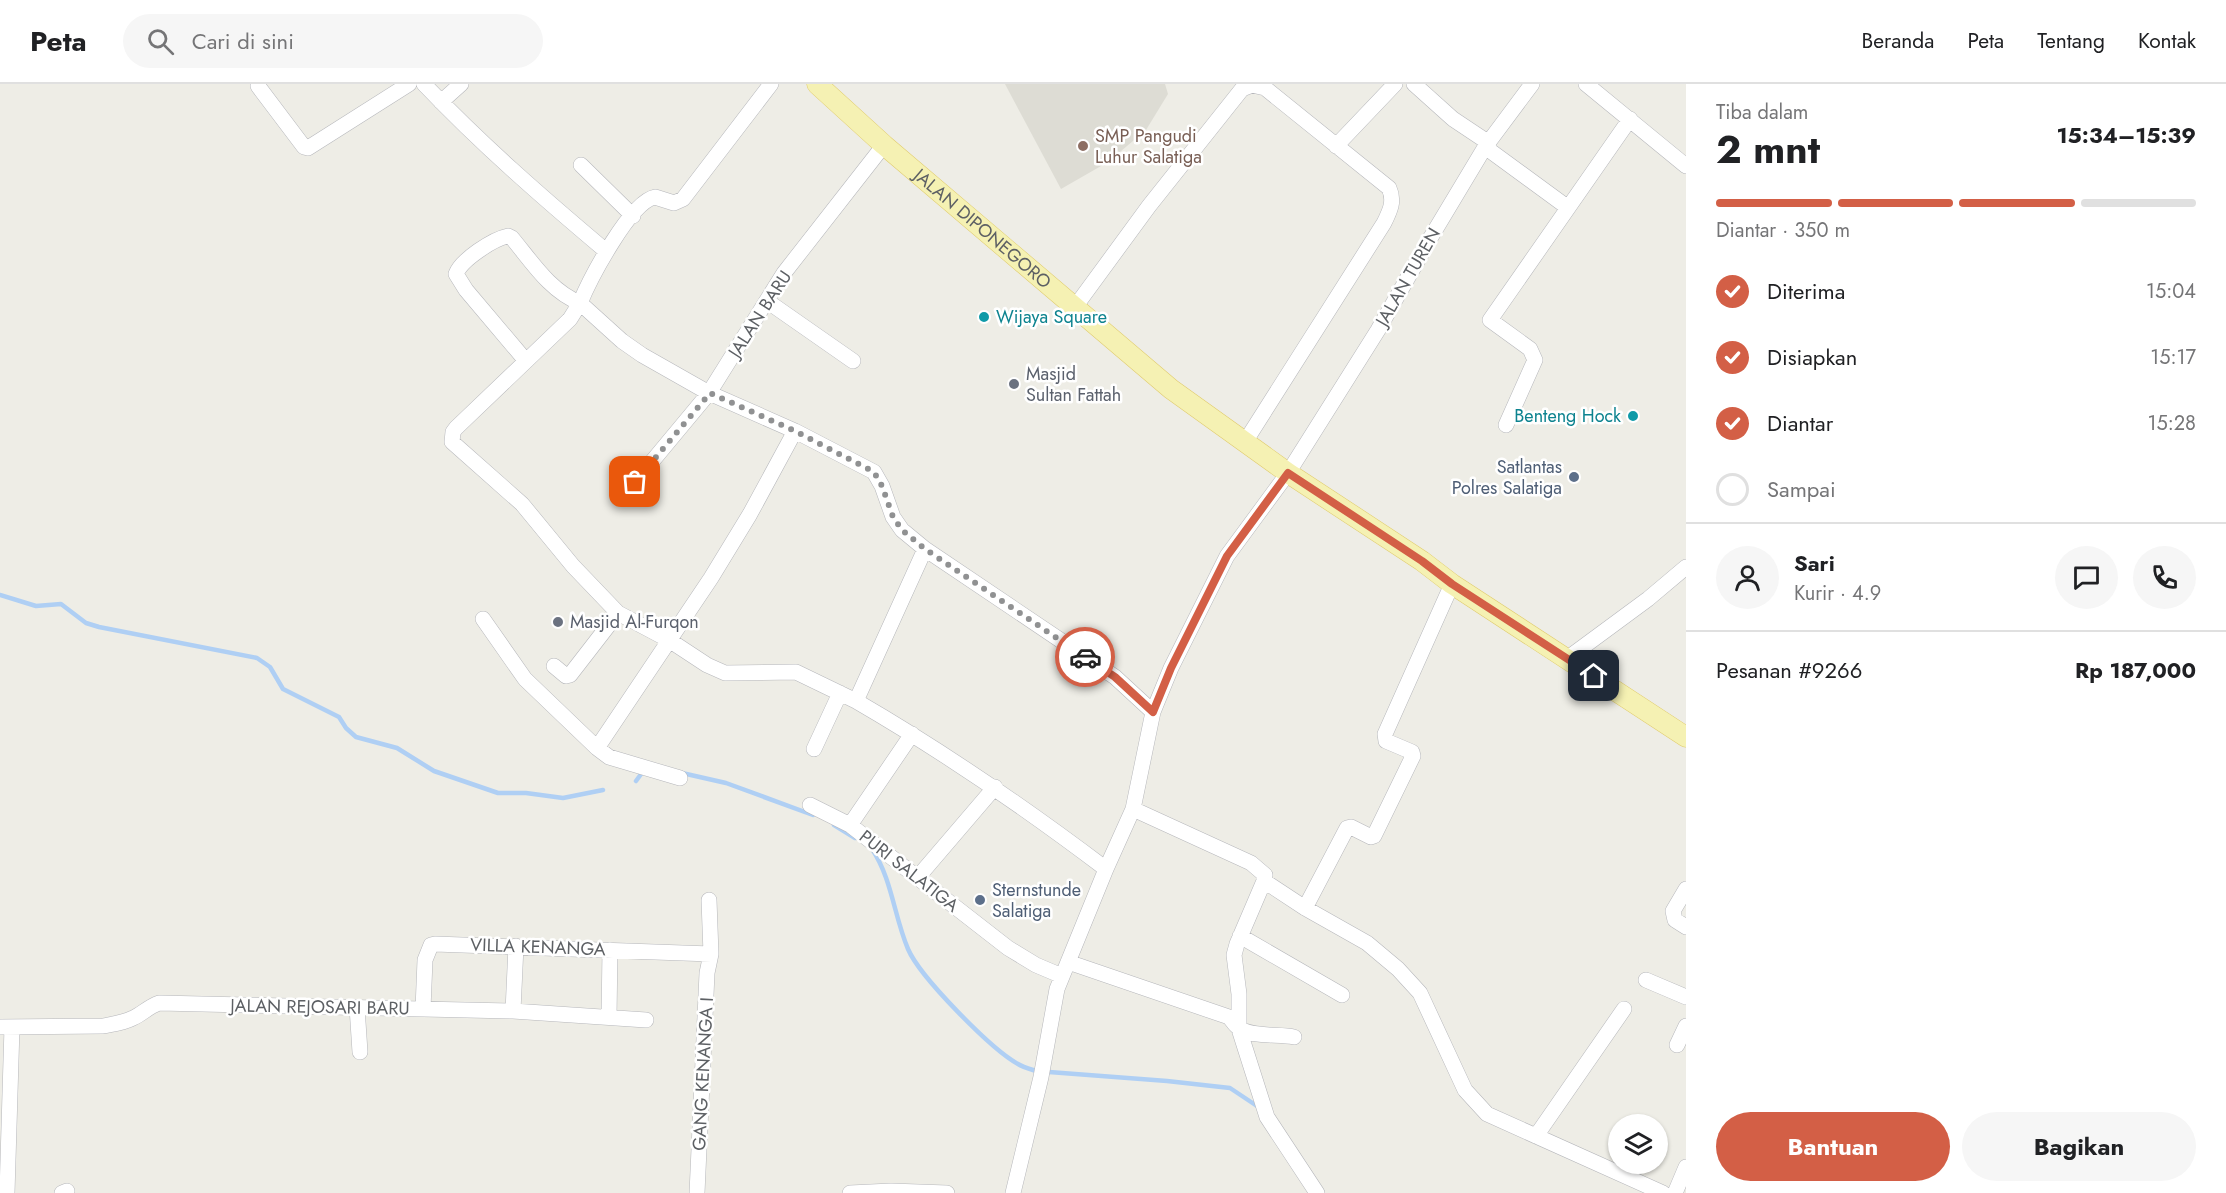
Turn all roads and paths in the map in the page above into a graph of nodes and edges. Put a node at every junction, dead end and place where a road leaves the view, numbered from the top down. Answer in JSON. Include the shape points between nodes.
{"nodes":[{"id":1,"x":409,"y":84,"type":"edge"},
{"id":2,"x":424,"y":84,"type":"edge"},
{"id":3,"x":461,"y":84,"type":"edge"},
{"id":4,"x":771,"y":84,"type":"edge"},
{"id":5,"x":817,"y":84,"type":"edge"},
{"id":6,"x":1395,"y":84,"type":"edge"},
{"id":7,"x":1414,"y":84,"type":"edge"},
{"id":8,"x":1532,"y":84,"type":"edge"},
{"id":9,"x":1586,"y":84,"type":"edge"},
{"id":10,"x":258,"y":86,"type":"dead end"},
{"id":11,"x":441,"y":102,"type":"junction"},
{"id":12,"x":1630,"y":119,"type":"junction"},
{"id":13,"x":884,"y":145,"type":"junction"},
{"id":14,"x":1487,"y":145,"type":"junction"},
{"id":15,"x":1336,"y":146,"type":"junction"},
{"id":16,"x":581,"y":165,"type":"dead end"},
{"id":17,"x":1686,"y":166,"type":"edge"},
{"id":18,"x":1567,"y":207,"type":"junction"},
{"id":19,"x":633,"y":216,"type":"junction"},
{"id":20,"x":606,"y":251,"type":"junction"},
{"id":21,"x":767,"y":301,"type":"junction"},
{"id":22,"x":580,"y":303,"type":"junction"},
{"id":23,"x":1074,"y":307,"type":"junction"},
{"id":24,"x":526,"y":361,"type":"junction"},
{"id":25,"x":853,"y":362,"type":"dead end"},
{"id":26,"x":710,"y":393,"type":"junction"},
{"id":27,"x":1506,"y":425,"type":"dead end"},
{"id":28,"x":795,"y":431,"type":"junction"},
{"id":29,"x":1245,"y":442,"type":"junction"},
{"id":30,"x":1288,"y":473,"type":"junction"},
{"id":31,"x":635,"y":482,"type":"dead end"},
{"id":32,"x":925,"y":549,"type":"junction"},
{"id":33,"x":1686,"y":567,"type":"edge"},
{"id":34,"x":1452,"y":584,"type":"junction"},
{"id":35,"x":618,"y":613,"type":"junction"},
{"id":36,"x":483,"y":619,"type":"dead end"},
{"id":37,"x":669,"y":640,"type":"junction"},
{"id":38,"x":1568,"y":658,"type":"junction"},
{"id":39,"x":554,"y":666,"type":"dead end"},
{"id":40,"x":840,"y":693,"type":"junction"},
{"id":41,"x":856,"y":701,"type":"junction"},
{"id":42,"x":1153,"y":712,"type":"junction"},
{"id":43,"x":912,"y":734,"type":"junction"},
{"id":44,"x":1686,"y":737,"type":"edge"},
{"id":45,"x":602,"y":748,"type":"junction"},
{"id":46,"x":814,"y":749,"type":"dead end"},
{"id":47,"x":680,"y":778,"type":"dead end"},
{"id":48,"x":995,"y":787,"type":"junction"},
{"id":49,"x":810,"y":805,"type":"dead end"},
{"id":50,"x":1133,"y":809,"type":"junction"},
{"id":51,"x":850,"y":825,"type":"junction"},
{"id":52,"x":1106,"y":869,"type":"junction"},
{"id":53,"x":918,"y":877,"type":"junction"},
{"id":54,"x":1264,"y":881,"type":"junction"},
{"id":55,"x":1686,"y":889,"type":"edge"},
{"id":56,"x":709,"y":900,"type":"dead end"},
{"id":57,"x":1305,"y":908,"type":"junction"},
{"id":58,"x":1686,"y":927,"type":"edge"},
{"id":59,"x":1240,"y":936,"type":"junction"},
{"id":60,"x":516,"y":946,"type":"junction"},
{"id":61,"x":610,"y":950,"type":"junction"},
{"id":62,"x":711,"y":954,"type":"junction"},
{"id":63,"x":1065,"y":969,"type":"junction"},
{"id":64,"x":1646,"y":980,"type":"dead end"},
{"id":65,"x":1342,"y":995,"type":"dead end"},
{"id":66,"x":1686,"y":997,"type":"edge"},
{"id":67,"x":357,"y":1007,"type":"junction"},
{"id":68,"x":1624,"y":1009,"type":"dead end"},
{"id":69,"x":423,"y":1010,"type":"junction"},
{"id":70,"x":513,"y":1011,"type":"junction"},
{"id":71,"x":609,"y":1017,"type":"junction"},
{"id":72,"x":646,"y":1020,"type":"dead end"},
{"id":73,"x":1686,"y":1026,"type":"edge"},
{"id":74,"x":6,"y":1027,"type":"edge"},
{"id":75,"x":1239,"y":1029,"type":"junction"},
{"id":76,"x":1294,"y":1037,"type":"dead end"},
{"id":77,"x":1677,"y":1045,"type":"dead end"},
{"id":78,"x":360,"y":1052,"type":"dead end"},
{"id":79,"x":1536,"y":1136,"type":"junction"},
{"id":80,"x":1686,"y":1167,"type":"edge"},
{"id":81,"x":8,"y":1193,"type":"edge"},
{"id":82,"x":697,"y":1193,"type":"edge"},
{"id":83,"x":850,"y":1193,"type":"edge"},
{"id":84,"x":947,"y":1193,"type":"edge"},
{"id":85,"x":1013,"y":1193,"type":"edge"},
{"id":86,"x":1317,"y":1193,"type":"edge"},
{"id":87,"x":1663,"y":1193,"type":"edge"},
{"id":88,"x":1675,"y":1193,"type":"edge"}],
"edges":[{"from":1,"to":10,"type":"street","via":[[308,148]]},
{"from":2,"to":11,"type":"street"},
{"from":3,"to":11,"type":"street"},
{"from":4,"to":19,"type":"street","via":[[683,199],[674,203],[649,198]]},
{"from":5,"to":13,"type":"main road","name":"JALAN DIPONEGORO"},
{"from":6,"to":15,"type":"street"},
{"from":7,"to":14,"type":"street"},
{"from":8,"to":14,"type":"street","name":"JALAN TUREN"},
{"from":9,"to":12,"type":"street"},
{"from":11,"to":20,"type":"street"},
{"from":12,"to":17,"type":"street"},
{"from":12,"to":18,"type":"street"},
{"from":13,"to":21,"type":"street","name":"JALAN BARU","via":[[784,273]]},
{"from":13,"to":23,"type":"main road","name":"JALAN DIPONEGORO"},
{"from":14,"to":18,"type":"street"},
{"from":14,"to":30,"type":"street","name":"JALAN TUREN"},
{"from":15,"to":23,"type":"street","via":[[1265,88],[1252,85],[1242,89]]},
{"from":15,"to":29,"type":"street","via":[[1389,188],[1392,206]]},
{"from":16,"to":19,"type":"street"},
{"from":18,"to":27,"type":"street","via":[[1490,320],[1530,349],[1535,360]]},
{"from":19,"to":20,"type":"street"},
{"from":20,"to":22,"type":"street"},
{"from":21,"to":25,"type":"street"},
{"from":21,"to":26,"type":"street","name":"JALAN BARU"},
{"from":22,"to":24,"type":"street","via":[[570,319]]},
{"from":22,"to":24,"type":"street","via":[[569,299],[539,272],[508,236],[495,240],[457,270],[466,290]]},
{"from":22,"to":26,"type":"street","via":[[642,355]]},
{"from":23,"to":29,"type":"main road","name":"JALAN DIPONEGORO","via":[[1171,389]]},
{"from":24,"to":35,"type":"street","via":[[456,428],[452,442],[522,504]]},
{"from":26,"to":28,"type":"street"},
{"from":26,"to":31,"type":"street","name":"JALAN BARU"},
{"from":28,"to":32,"type":"street","via":[[874,472],[902,530]]},
{"from":28,"to":37,"type":"street","via":[[750,514]]},
{"from":29,"to":30,"type":"main road","name":"JALAN DIPONEGORO"},
{"from":30,"to":34,"type":"main road","name":"JALAN DIPONEGORO"},
{"from":30,"to":42,"type":"street","name":"JALAN TUREN","via":[[1227,556]]},
{"from":32,"to":41,"type":"street"},
{"from":32,"to":42,"type":"street","via":[[1115,677]]},
{"from":33,"to":38,"type":"street"},
{"from":34,"to":38,"type":"main road","name":"JALAN DIPONEGORO"},
{"from":34,"to":57,"type":"street","via":[[1385,734],[1386,741],[1412,752],[1413,756],[1374,836],[1347,828]]},
{"from":35,"to":37,"type":"street"},
{"from":35,"to":39,"type":"street","via":[[570,675]]},
{"from":36,"to":45,"type":"street","via":[[525,679]]},
{"from":37,"to":40,"type":"street","via":[[725,673],[796,672]]},
{"from":37,"to":45,"type":"street"},
{"from":38,"to":44,"type":"main road","name":"JALAN DIPONEGORO"},
{"from":40,"to":41,"type":"street"},
{"from":40,"to":46,"type":"street"},
{"from":41,"to":43,"type":"street"},
{"from":42,"to":50,"type":"street","name":"JALAN TUREN"},
{"from":43,"to":48,"type":"street"},
{"from":43,"to":51,"type":"street","name":"PURI SALATIGA"},
{"from":45,"to":47,"type":"street","via":[[649,770]]},
{"from":48,"to":52,"type":"street"},
{"from":48,"to":53,"type":"street"},
{"from":49,"to":51,"type":"street"},
{"from":50,"to":52,"type":"street","name":"JALAN TUREN"},
{"from":50,"to":54,"type":"street","via":[[1251,863],[1265,875]]},
{"from":51,"to":53,"type":"street","name":"PURI SALATIGA"},
{"from":52,"to":63,"type":"street","name":"JALAN TUREN"},
{"from":53,"to":63,"type":"street","name":"PURI SALATIGA","via":[[1022,958]]},
{"from":54,"to":57,"type":"street"},
{"from":54,"to":59,"type":"street"},
{"from":55,"to":58,"type":"street","via":[[1673,910],[1675,920]]},
{"from":56,"to":62,"type":"street"},
{"from":57,"to":79,"type":"street","via":[[1367,943],[1398,969],[1420,993],[1465,1090],[1487,1114]]},
{"from":59,"to":65,"type":"street"},
{"from":59,"to":75,"type":"street","via":[[1234,956]]},
{"from":60,"to":61,"type":"street","name":"VILLA KENANGA"},
{"from":60,"to":69,"type":"street","name":"VILLA KENANGA","via":[[430,945],[425,960]]},
{"from":60,"to":70,"type":"street"},
{"from":61,"to":62,"type":"street","name":"VILLA KENANGA"},
{"from":61,"to":71,"type":"street"},
{"from":62,"to":82,"type":"street","name":"GANG KENANGA I"},
{"from":63,"to":75,"type":"street","name":"PURI SALATIGA","via":[[1229,1017]]},
{"from":63,"to":85,"type":"street","name":"JALAN TUREN","via":[[1057,989],[1045,1059]]},
{"from":64,"to":66,"type":"street"},
{"from":67,"to":69,"type":"street","name":"JALAN REJOSARI BARU"},
{"from":67,"to":74,"type":"street","name":"JALAN REJOSARI BARU","via":[[159,1003],[135,1018],[103,1026]]},
{"from":67,"to":78,"type":"street"},
{"from":68,"to":79,"type":"street"},
{"from":69,"to":70,"type":"street","name":"JALAN REJOSARI BARU"},
{"from":70,"to":71,"type":"street","name":"JALAN REJOSARI BARU"},
{"from":71,"to":72,"type":"street","name":"JALAN REJOSARI BARU"},
{"from":73,"to":77,"type":"street"},
{"from":74,"to":81,"type":"street"},
{"from":75,"to":76,"type":"street"},
{"from":75,"to":86,"type":"street","via":[[1265,1112]]},
{"from":79,"to":87,"type":"street"},
{"from":80,"to":88,"type":"street"},
{"from":83,"to":84,"type":"street"}]}
